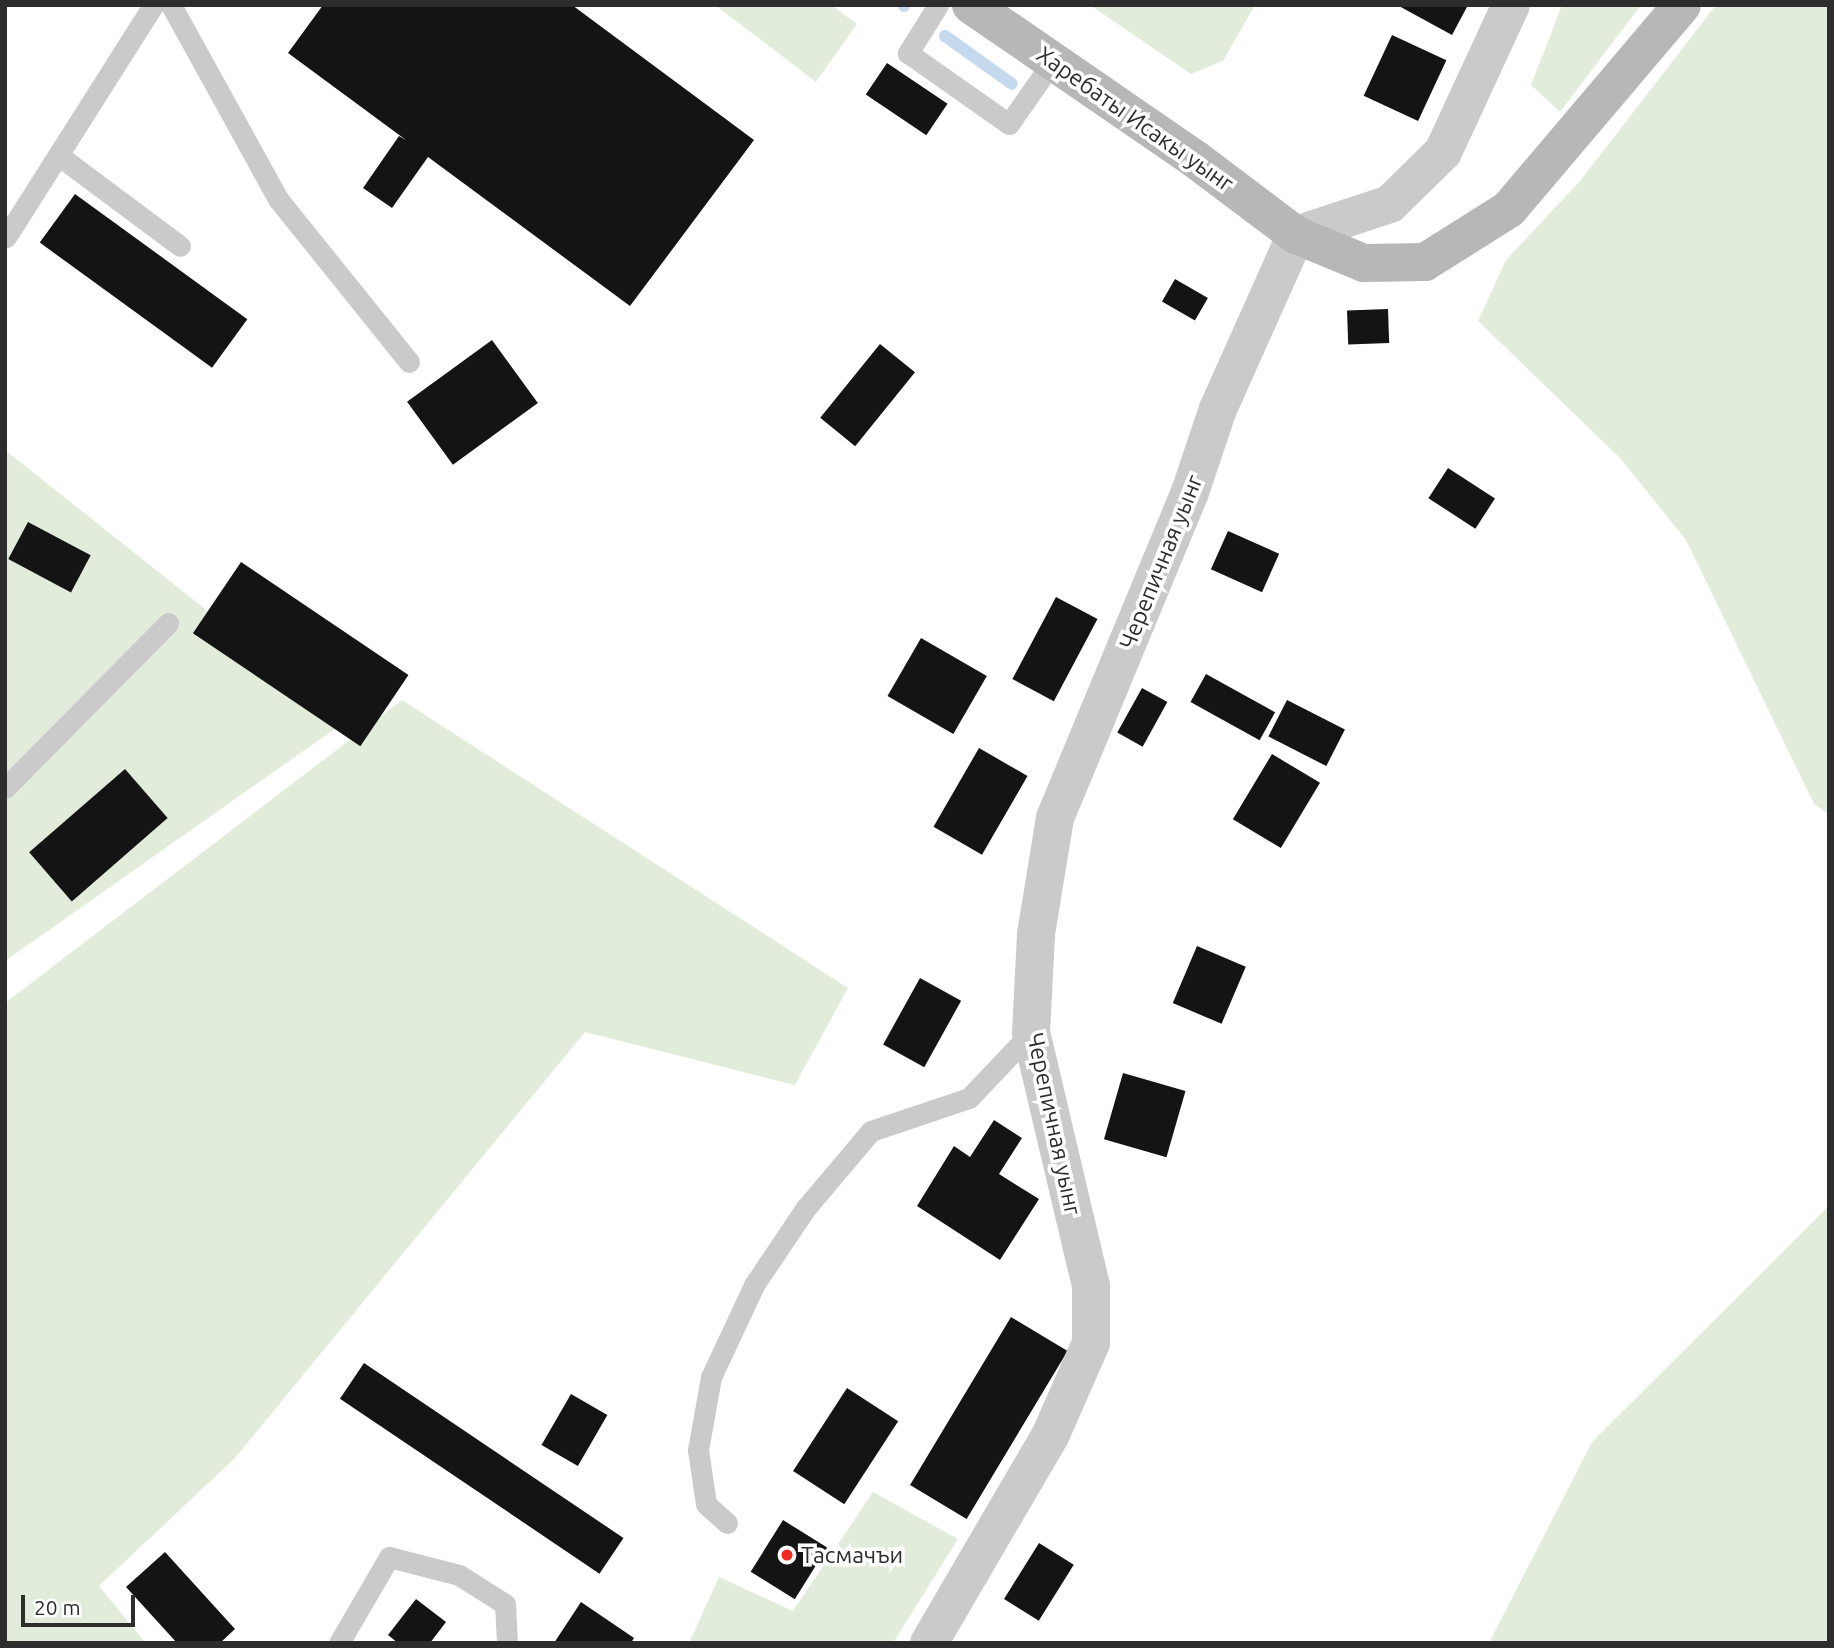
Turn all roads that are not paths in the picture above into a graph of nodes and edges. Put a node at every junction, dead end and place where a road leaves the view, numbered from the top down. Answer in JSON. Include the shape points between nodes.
{"nodes":[{"id":1,"x":153,"y":5,"type":"edge"},
{"id":2,"x":171,"y":5,"type":"edge"},
{"id":3,"x":938,"y":5,"type":"edge"},
{"id":4,"x":971,"y":5,"type":"edge"},
{"id":5,"x":1511,"y":5,"type":"edge"},
{"id":6,"x":1682,"y":5,"type":"edge"},
{"id":7,"x":1053,"y":61,"type":"junction"},
{"id":8,"x":58,"y":155,"type":"junction"},
{"id":9,"x":1296,"y":235,"type":"junction"},
{"id":10,"x":6,"y":237,"type":"edge"},
{"id":11,"x":180,"y":246,"type":"dead end"},
{"id":12,"x":409,"y":362,"type":"dead end"},
{"id":13,"x":168,"y":623,"type":"dead end"},
{"id":14,"x":5,"y":788,"type":"edge"},
{"id":15,"x":1031,"y":1032,"type":"junction"},
{"id":16,"x":727,"y":1523,"type":"dead end"},
{"id":17,"x":339,"y":1643,"type":"edge"},
{"id":18,"x":507,"y":1643,"type":"edge"},
{"id":19,"x":929,"y":1643,"type":"edge"}],
"edges":[{"from":1,"to":8,"type":"lane"},
{"from":2,"to":12,"type":"lane","via":[[278,199]]},
{"from":3,"to":7,"type":"lane","via":[[908,53],[1009,124]]},
{"from":4,"to":7,"type":"main road","name":"Харебаты Исакы уынг"},
{"from":5,"to":9,"type":"street","via":[[1443,152],[1390,204]]},
{"from":6,"to":9,"type":"main road","name":"Харебаты Исакы уынг","via":[[1509,209],[1425,262],[1364,263]]},
{"from":7,"to":9,"type":"main road","name":"Харебаты Исакы уынг"},
{"from":8,"to":10,"type":"lane"},
{"from":8,"to":11,"type":"lane"},
{"from":9,"to":15,"type":"street","name":"Черепичная уынг","via":[[1218,409],[1190,492],[1055,818],[1036,934]]},
{"from":13,"to":14,"type":"lane"},
{"from":15,"to":16,"type":"lane","via":[[970,1098],[871,1131],[804,1209],[754,1285],[711,1377],[698,1450],[706,1504]]},
{"from":15,"to":19,"type":"street","name":"Черепичная уынг","via":[[1091,1286],[1091,1343],[1051,1434]]},
{"from":17,"to":18,"type":"lane","via":[[389,1557],[459,1575],[505,1604]]}]}
